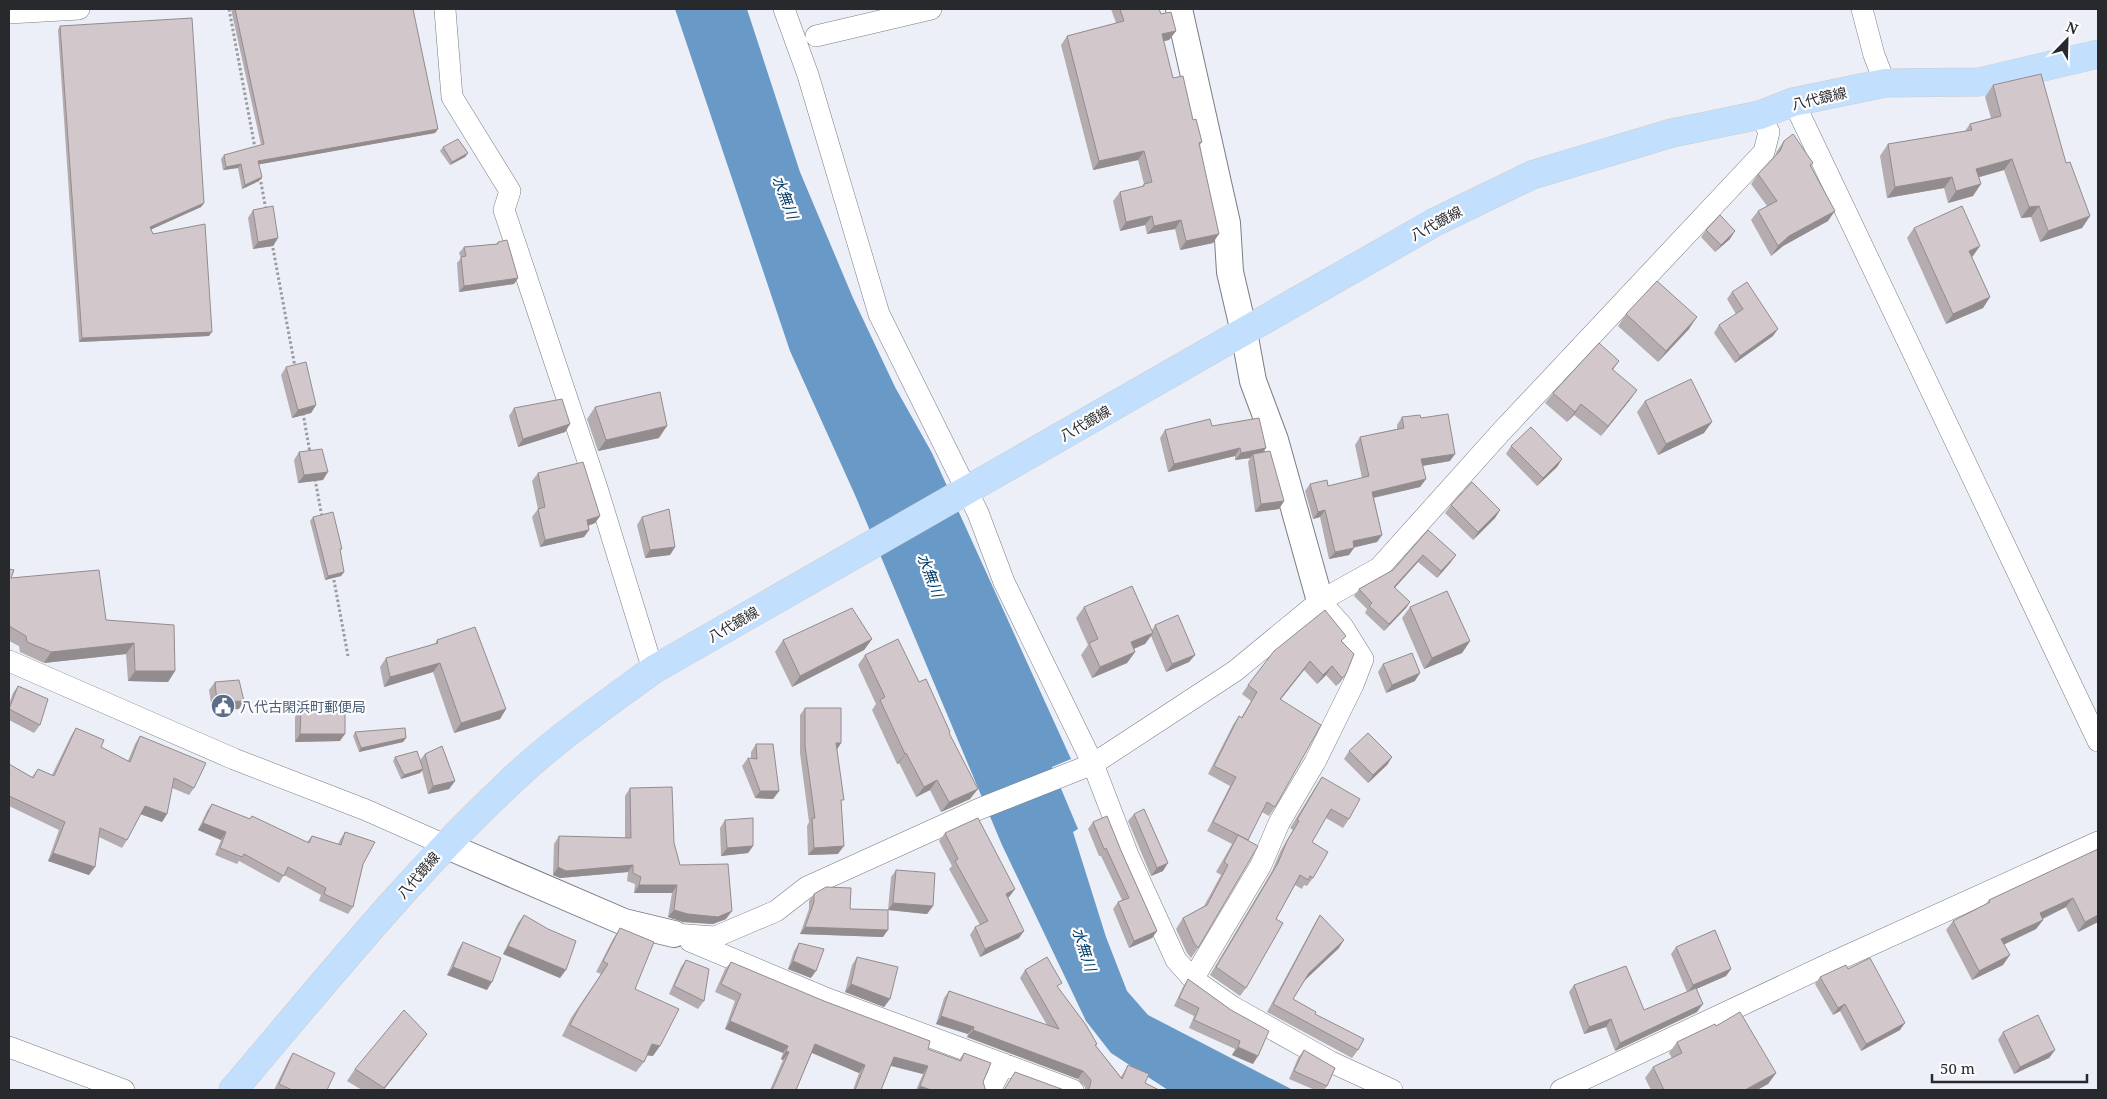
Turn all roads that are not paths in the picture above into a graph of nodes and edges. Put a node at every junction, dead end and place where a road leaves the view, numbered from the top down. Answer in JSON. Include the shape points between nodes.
{"nodes":[{"id":1,"x":79,"y":9,"type":"edge"},
{"id":2,"x":784,"y":9,"type":"edge"},
{"id":3,"x":931,"y":9,"type":"edge"},
{"id":4,"x":1179,"y":9,"type":"edge"},
{"id":5,"x":1862,"y":9,"type":"edge"},
{"id":6,"x":446,"y":10,"type":"dead end"},
{"id":7,"x":9,"y":14,"type":"edge"},
{"id":8,"x":816,"y":36,"type":"dead end"},
{"id":9,"x":2098,"y":54,"type":"edge"},
{"id":10,"x":1885,"y":83,"type":"junction"},
{"id":11,"x":1792,"y":102,"type":"junction"},
{"id":12,"x":1760,"y":115,"type":"junction"},
{"id":13,"x":1244,"y":332,"type":"junction"},
{"id":14,"x":965,"y":492,"type":"junction"},
{"id":15,"x":1320,"y":602,"type":"junction"},
{"id":16,"x":9,"y":662,"type":"edge"},
{"id":17,"x":653,"y":670,"type":"junction"},
{"id":18,"x":2098,"y":741,"type":"edge"},
{"id":19,"x":1093,"y":764,"type":"junction"},
{"id":20,"x":2098,"y":842,"type":"edge"},
{"id":21,"x":446,"y":845,"type":"junction"},
{"id":22,"x":674,"y":934,"type":"junction"},
{"id":23,"x":1193,"y":979,"type":"junction"},
{"id":24,"x":9,"y":1047,"type":"edge"},
{"id":25,"x":1004,"y":1064,"type":"junction"},
{"id":26,"x":124,"y":1090,"type":"edge"},
{"id":27,"x":233,"y":1090,"type":"edge"},
{"id":28,"x":990,"y":1090,"type":"edge"},
{"id":29,"x":1073,"y":1090,"type":"edge"},
{"id":30,"x":1392,"y":1090,"type":"edge"},
{"id":31,"x":1561,"y":1090,"type":"edge"}],
"edges":[{"from":1,"to":7,"type":"street"},
{"from":2,"to":14,"type":"street","via":[[808,75],[879,314]]},
{"from":3,"to":8,"type":"street"},
{"from":4,"to":13,"type":"street","via":[[1227,223],[1230,272]]},
{"from":5,"to":10,"type":"street"},
{"from":6,"to":17,"type":"street","via":[[452,97],[510,191],[504,210],[596,485]]},
{"from":9,"to":10,"type":"main road","name":"八代鏡線","via":[[1979,82]]},
{"from":10,"to":11,"type":"main road","name":"八代鏡線"},
{"from":11,"to":12,"type":"main road","name":"八代鏡線"},
{"from":11,"to":18,"type":"street"},
{"from":12,"to":13,"type":"main road","name":"八代鏡線","via":[[1672,132],[1532,175],[1435,222]]},
{"from":12,"to":15,"type":"street","via":[[1769,132],[1764,152],[1378,568]]},
{"from":13,"to":14,"type":"main road","name":"八代鏡線"},
{"from":13,"to":15,"type":"street","via":[[1253,381],[1275,440]]},
{"from":14,"to":17,"type":"main road","name":"八代鏡線"},
{"from":14,"to":19,"type":"street","via":[[1004,582]]},
{"from":15,"to":19,"type":"street","via":[[1235,671]]},
{"from":15,"to":23,"type":"street","via":[[1343,627],[1363,659],[1315,762],[1279,823],[1261,865]]},
{"from":16,"to":21,"type":"street","via":[[234,759]]},
{"from":17,"to":21,"type":"main road","name":"八代鏡線","via":[[573,728],[506,785]]},
{"from":19,"to":22,"type":"street","via":[[979,809],[807,887],[776,911],[715,937]]},
{"from":19,"to":23,"type":"street","via":[[1128,855],[1176,960]]},
{"from":20,"to":31,"type":"street"},
{"from":21,"to":22,"type":"street","via":[[624,922]]},
{"from":21,"to":27,"type":"main road","name":"八代鏡線"},
{"from":22,"to":25,"type":"street","via":[[823,998]]},
{"from":23,"to":30,"type":"street","via":[[1234,1007],[1331,1062]]},
{"from":24,"to":26,"type":"street"},
{"from":25,"to":28,"type":"street"},
{"from":25,"to":29,"type":"street"}]}
